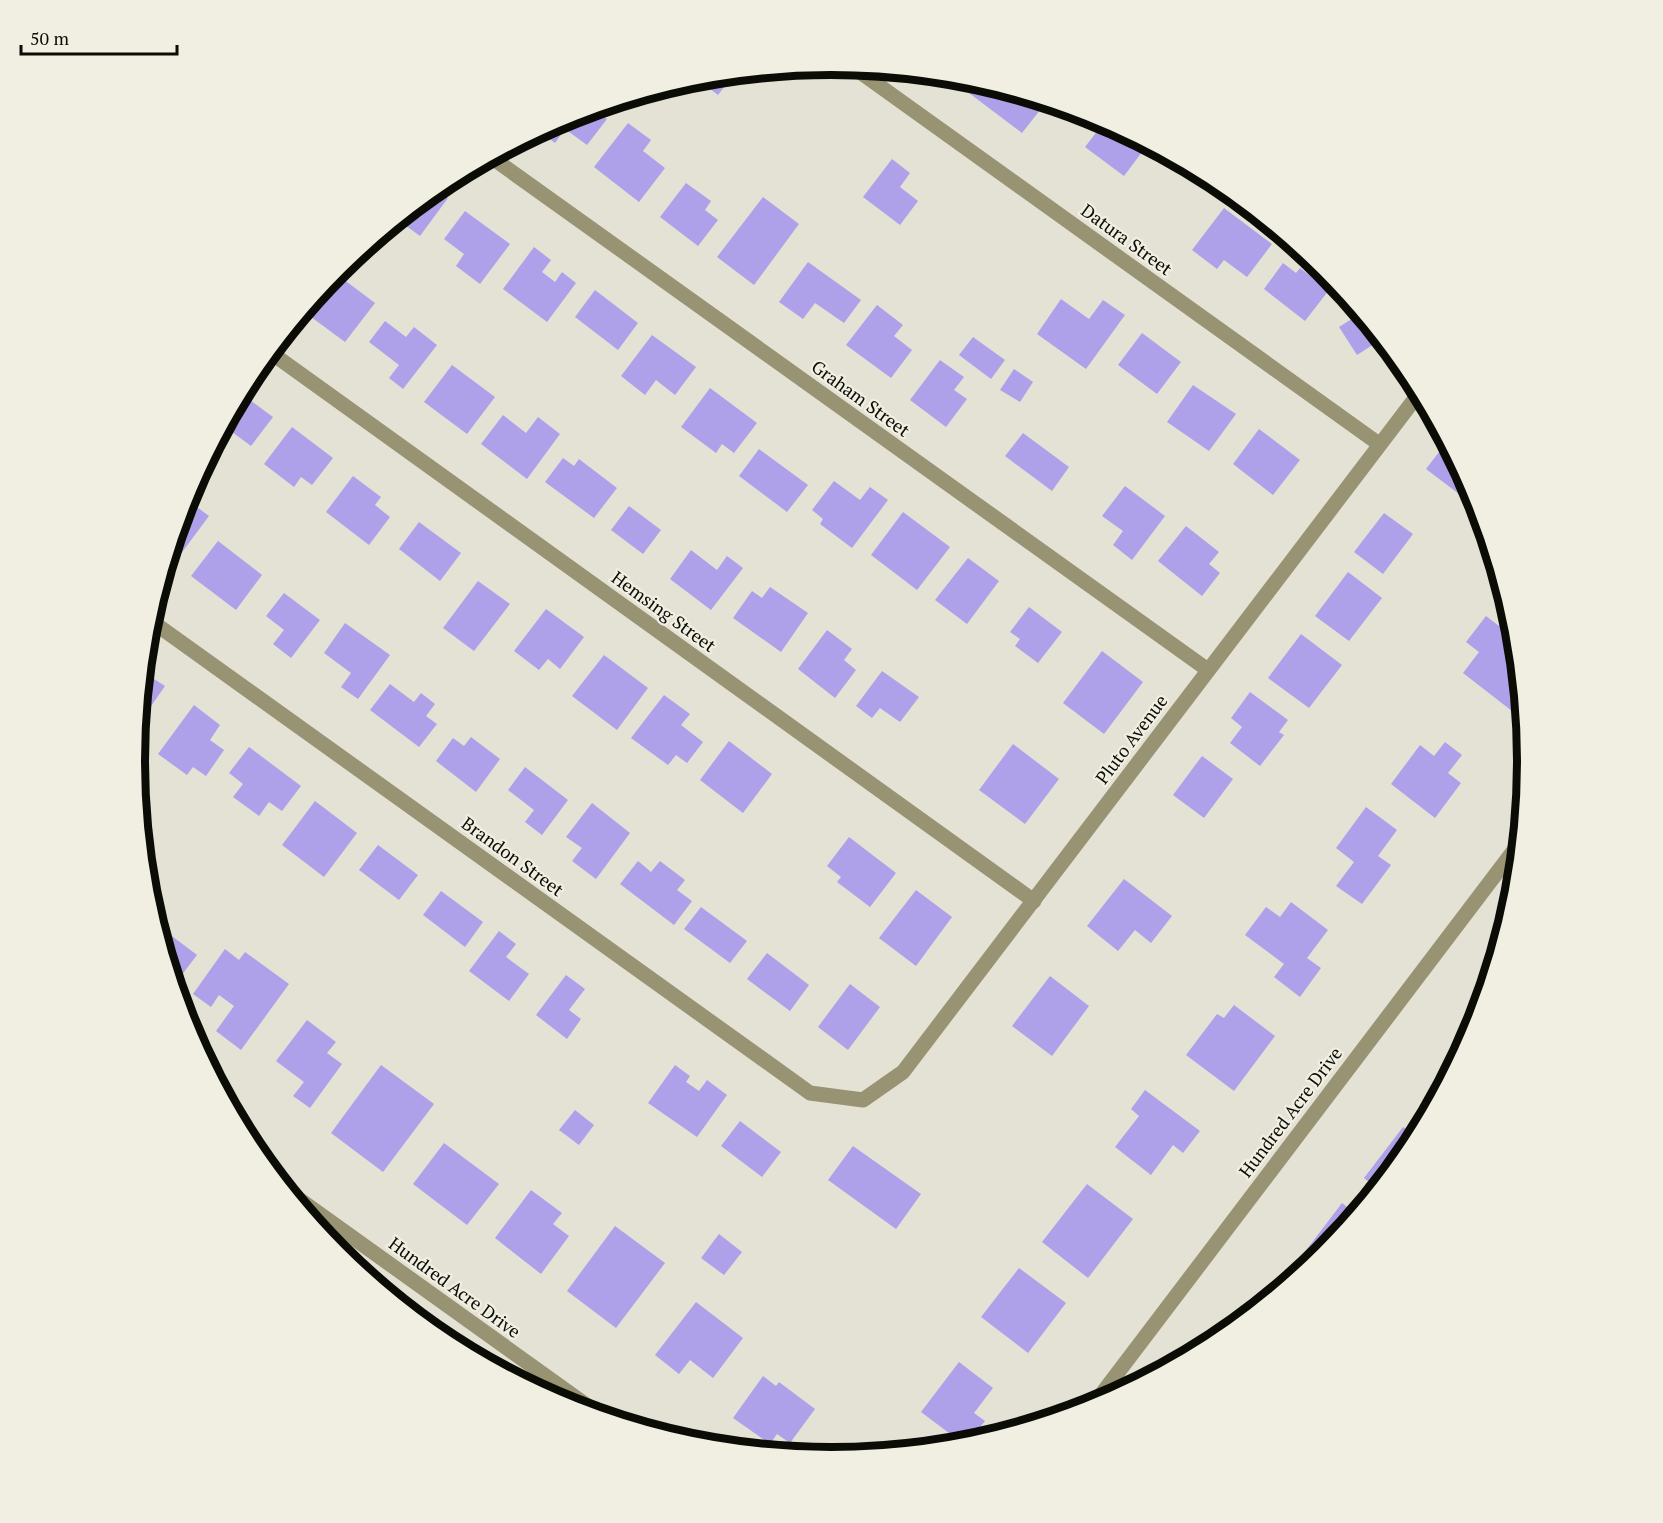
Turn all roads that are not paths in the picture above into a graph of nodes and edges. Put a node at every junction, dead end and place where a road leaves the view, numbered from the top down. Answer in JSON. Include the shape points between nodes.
{"nodes":[{"id":1,"x":865,"y":76,"type":"edge"},
{"id":2,"x":498,"y":162,"type":"edge"},
{"id":3,"x":277,"y":357,"type":"edge"},
{"id":4,"x":1414,"y":399,"type":"edge"},
{"id":5,"x":1379,"y":444,"type":"junction"},
{"id":6,"x":158,"y":626,"type":"edge"},
{"id":7,"x":1208,"y":670,"type":"junction"},
{"id":8,"x":1512,"y":853,"type":"edge"},
{"id":9,"x":1034,"y":901,"type":"junction"},
{"id":10,"x":863,"y":1100,"type":"joint"},
{"id":11,"x":308,"y":1206,"type":"edge"},
{"id":12,"x":1103,"y":1392,"type":"edge"},
{"id":13,"x":579,"y":1400,"type":"edge"}],
"edges":[{"from":1,"to":5,"type":"street","name":"Datura Street"},
{"from":2,"to":7,"type":"street","name":"Graham Street"},
{"from":3,"to":9,"type":"street","name":"Hemsing Street"},
{"from":4,"to":5,"type":"street","name":"Pluto Avenue"},
{"from":5,"to":7,"type":"street","name":"Pluto Avenue"},
{"from":6,"to":10,"type":"street","name":"Brandon Street","via":[[810,1092]]},
{"from":7,"to":9,"type":"street","name":"Pluto Avenue"},
{"from":8,"to":12,"type":"street","name":"Hundred Acre Drive"},
{"from":9,"to":10,"type":"street","name":"Pluto Avenue","via":[[903,1072]]},
{"from":11,"to":13,"type":"street","name":"Hundred Acre Drive"}]}
